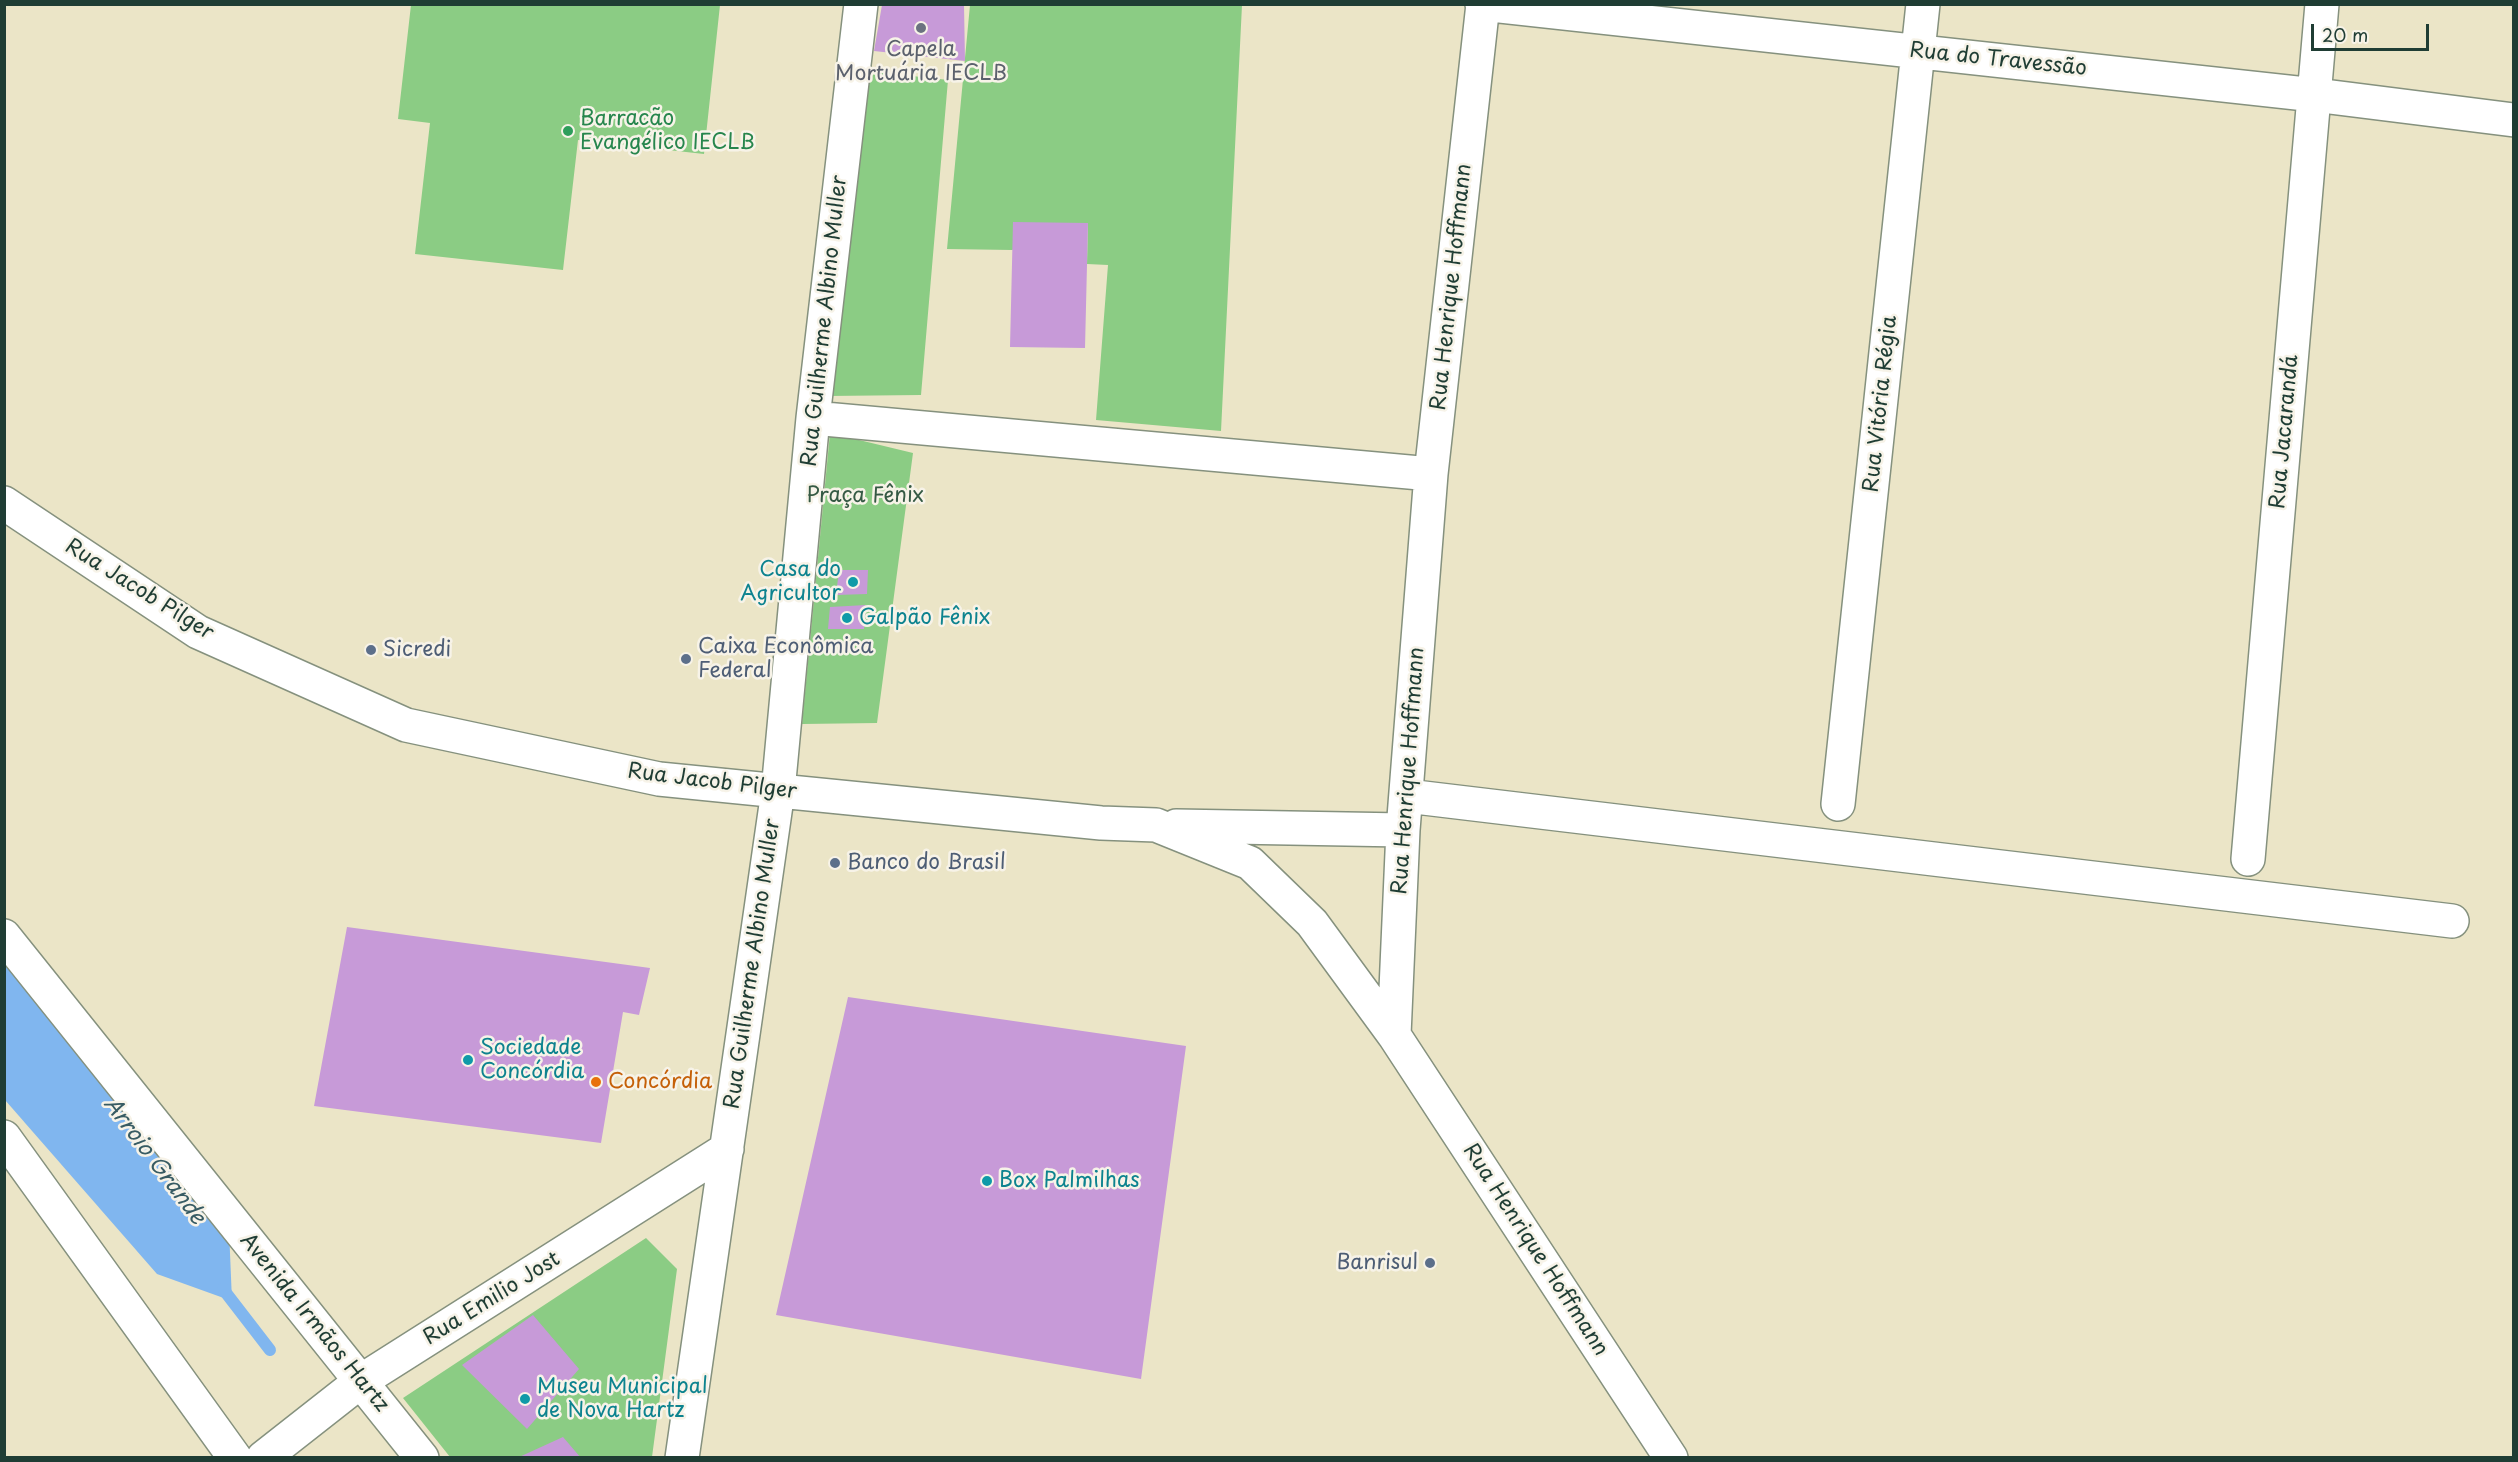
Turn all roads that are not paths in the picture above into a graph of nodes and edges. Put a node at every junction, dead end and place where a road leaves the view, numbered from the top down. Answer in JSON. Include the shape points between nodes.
{"nodes":[{"id":1,"x":861,"y":4,"type":"edge"},
{"id":2,"x":1923,"y":4,"type":"edge"},
{"id":3,"x":2322,"y":4,"type":"edge"},
{"id":4,"x":1483,"y":5,"type":"edge"},
{"id":5,"x":1919,"y":51,"type":"junction"},
{"id":6,"x":2315,"y":95,"type":"junction"},
{"id":7,"x":2514,"y":120,"type":"edge"},
{"id":8,"x":813,"y":418,"type":"junction"},
{"id":9,"x":1431,"y":474,"type":"junction"},
{"id":10,"x":4,"y":503,"type":"edge"},
{"id":11,"x":778,"y":791,"type":"junction"},
{"id":12,"x":1407,"y":796,"type":"junction"},
{"id":13,"x":1838,"y":804,"type":"dead end"},
{"id":14,"x":1156,"y":825,"type":"junction"},
{"id":15,"x":1403,"y":830,"type":"junction"},
{"id":16,"x":2248,"y":859,"type":"dead end"},
{"id":17,"x":2452,"y":921,"type":"dead end"},
{"id":18,"x":4,"y":936,"type":"edge"},
{"id":19,"x":1394,"y":1035,"type":"junction"},
{"id":20,"x":4,"y":1137,"type":"edge"},
{"id":21,"x":727,"y":1149,"type":"junction"},
{"id":22,"x":361,"y":1381,"type":"junction"},
{"id":23,"x":235,"y":1458,"type":"edge"},
{"id":24,"x":263,"y":1458,"type":"edge"},
{"id":25,"x":422,"y":1458,"type":"edge"},
{"id":26,"x":682,"y":1458,"type":"edge"},
{"id":27,"x":1671,"y":1458,"type":"edge"}],
"edges":[{"from":1,"to":8,"type":"street","name":"Rua Guilherme Albino Muller"},
{"from":2,"to":5,"type":"street","name":"Rua Vitória Régia"},
{"from":3,"to":6,"type":"street","name":"Rua Jacarandá"},
{"from":4,"to":5,"type":"street","name":"Rua do Travessão"},
{"from":4,"to":9,"type":"street","name":"Rua Henrique Hoffmann"},
{"from":5,"to":6,"type":"street","name":"Rua do Travessão"},
{"from":5,"to":13,"type":"street","name":"Rua Vitória Régia"},
{"from":6,"to":7,"type":"street","name":"Rua do Travessão"},
{"from":6,"to":16,"type":"street","name":"Rua Jacarandá"},
{"from":8,"to":9,"type":"street"},
{"from":8,"to":11,"type":"street","name":"Rua Guilherme Albino Muller"},
{"from":9,"to":12,"type":"street","name":"Rua Henrique Hoffmann"},
{"from":10,"to":11,"type":"street","name":"Rua Jacob Pilger","via":[[198,632],[406,725],[659,779]]},
{"from":11,"to":14,"type":"street","name":"Rua Jacob Pilger"},
{"from":11,"to":21,"type":"street","name":"Rua Guilherme Albino Muller"},
{"from":12,"to":15,"type":"street","name":"Rua Henrique Hoffmann"},
{"from":12,"to":17,"type":"street"},
{"from":14,"to":15,"type":"street"},
{"from":14,"to":19,"type":"street","name":"Rua Jacob Pilger","via":[[1250,863],[1312,923]]},
{"from":15,"to":19,"type":"street","name":"Rua Henrique Hoffmann"},
{"from":18,"to":22,"type":"street","name":"Avenida Irmãos Hartz"},
{"from":19,"to":27,"type":"street","name":"Rua Henrique Hoffmann"},
{"from":20,"to":23,"type":"street"},
{"from":21,"to":22,"type":"street","name":"Rua Emilio Jost"},
{"from":21,"to":26,"type":"street","name":"Rua Guilherme Albino Muller"},
{"from":22,"to":24,"type":"street","name":"Rua Emilio Jost"},
{"from":22,"to":25,"type":"street","name":"Avenida Irmãos Hartz"}]}
